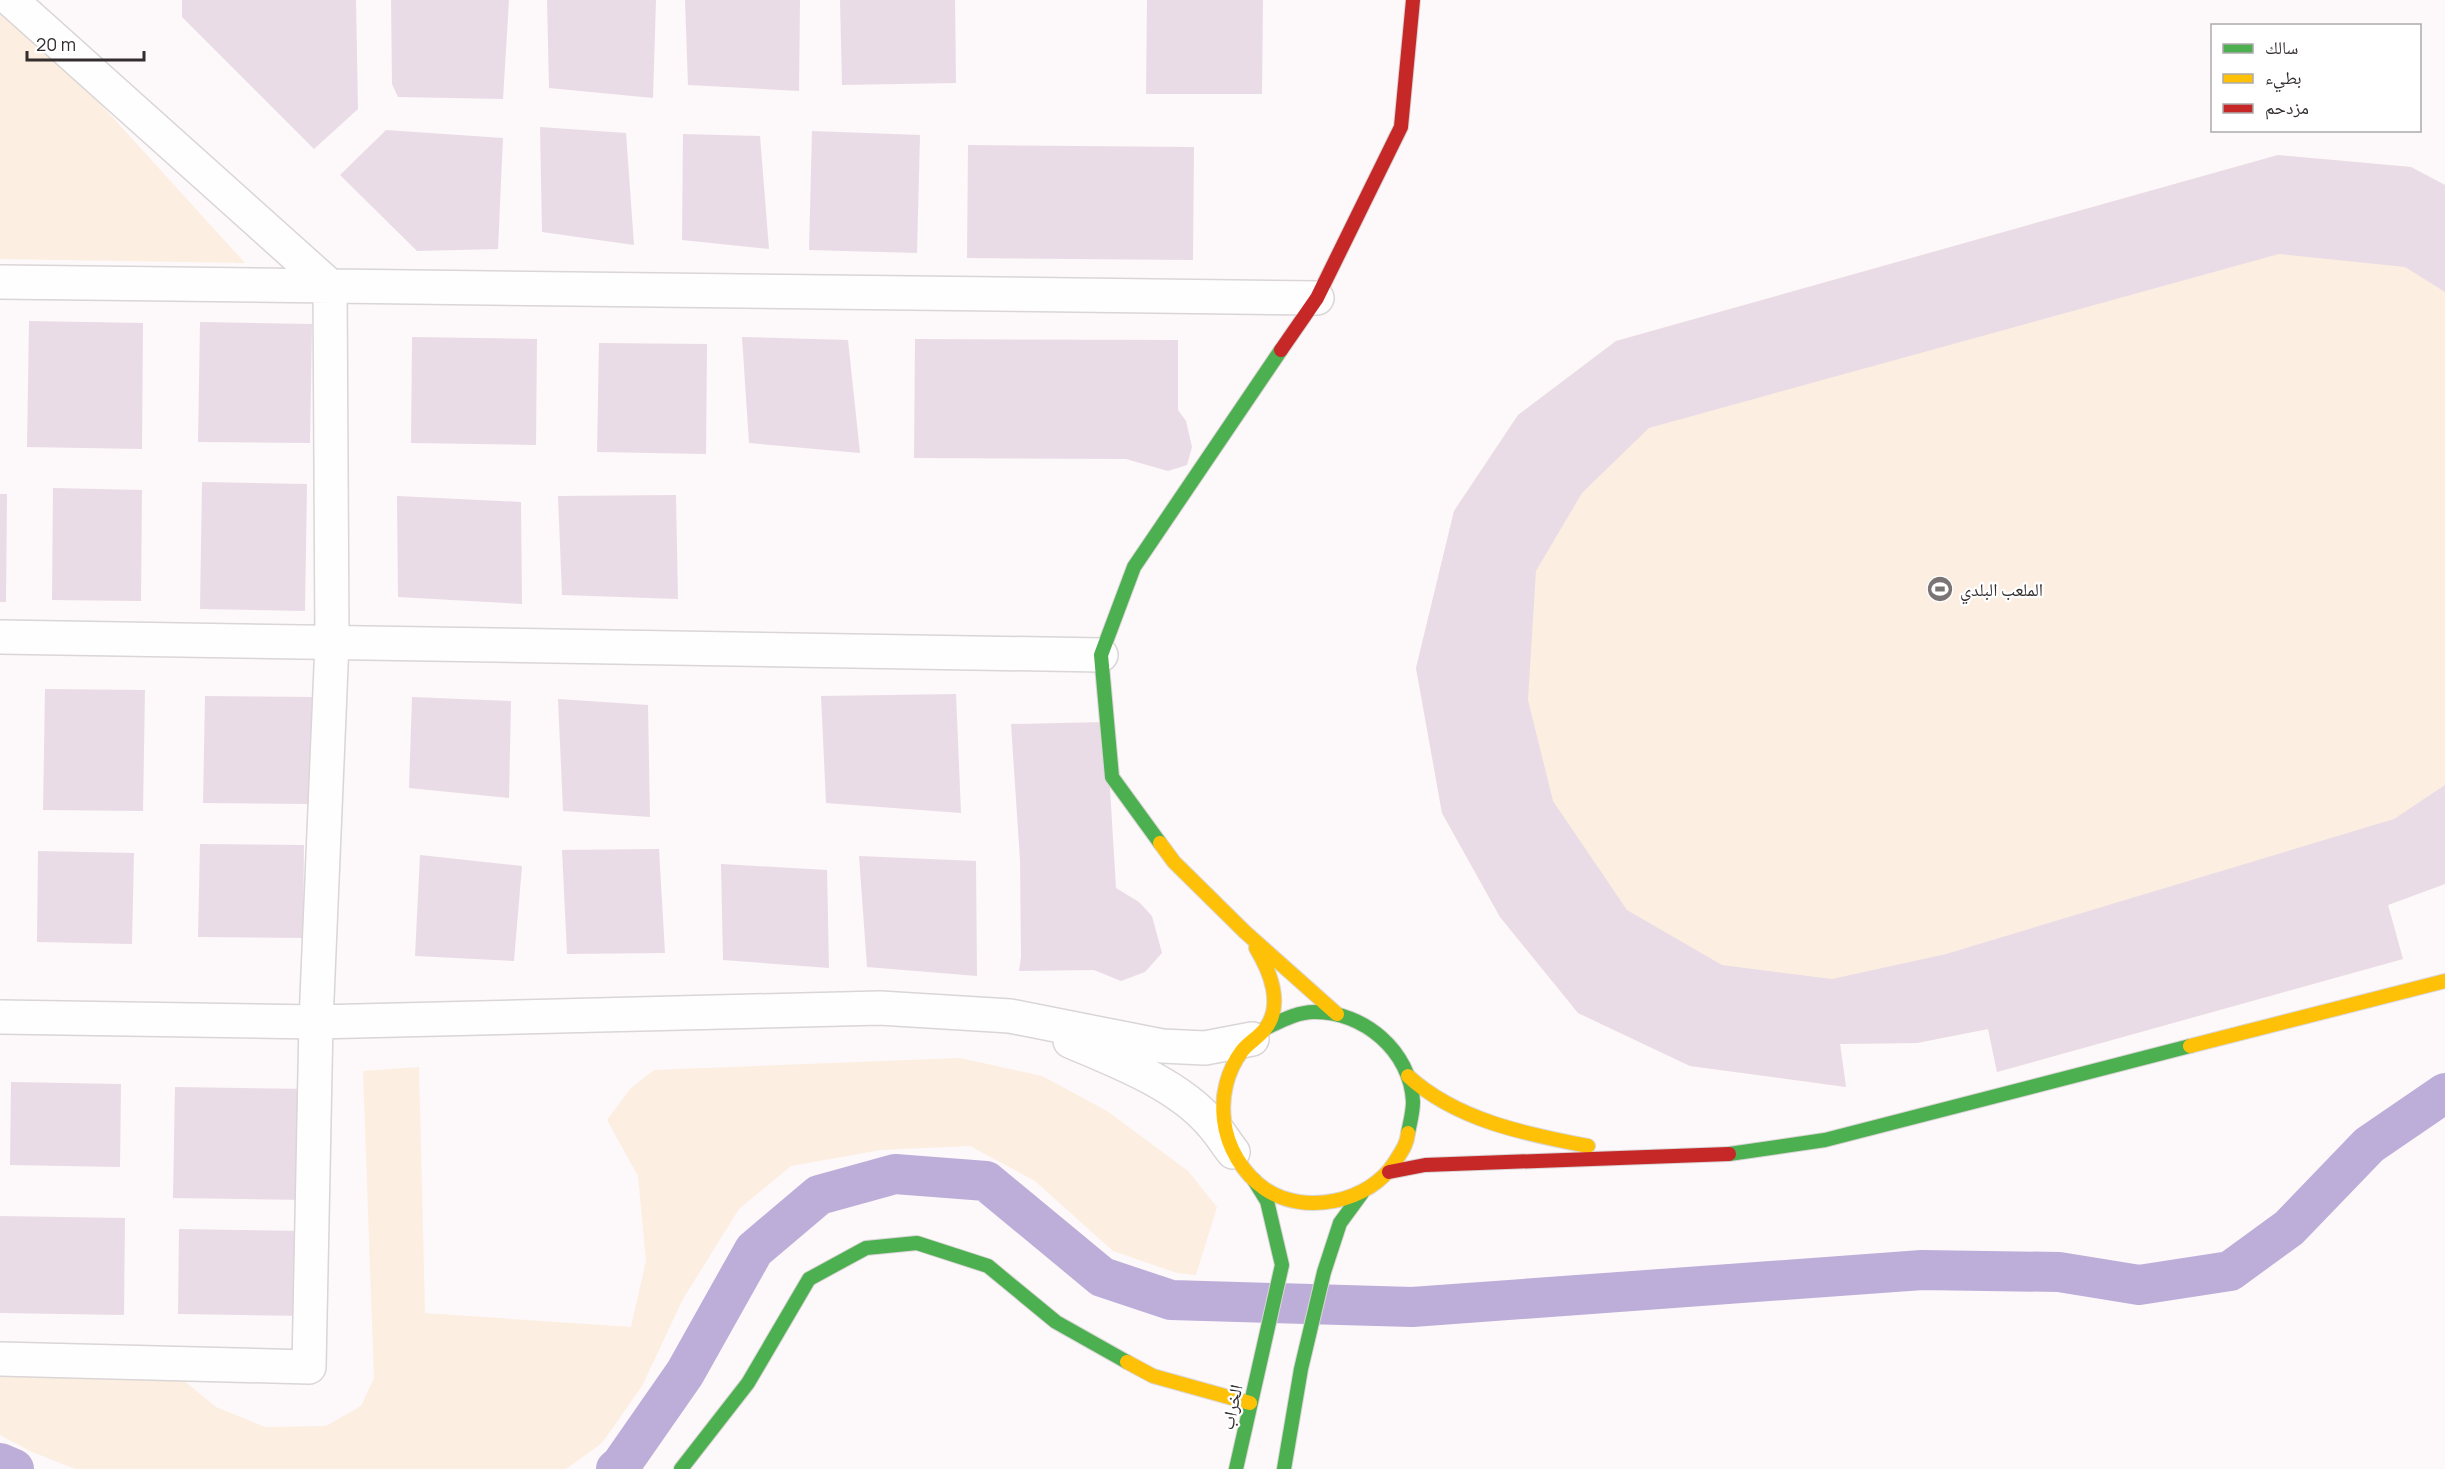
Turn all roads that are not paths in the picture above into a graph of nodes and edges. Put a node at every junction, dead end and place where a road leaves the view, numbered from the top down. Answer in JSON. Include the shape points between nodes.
{"nodes":[{"id":1,"x":11,"y":0,"type":"edge"},
{"id":2,"x":1413,"y":0,"type":"edge"},
{"id":3,"x":0,"y":282,"type":"edge"},
{"id":4,"x":330,"y":286,"type":"junction"},
{"id":5,"x":1317,"y":298,"type":"junction"},
{"id":6,"x":0,"y":637,"type":"edge"},
{"id":7,"x":332,"y":643,"type":"junction"},
{"id":8,"x":1101,"y":656,"type":"junction"},
{"id":9,"x":1245,"y":932,"type":"junction"},
{"id":10,"x":2445,"y":981,"type":"edge"},
{"id":11,"x":1337,"y":1014,"type":"junction"},
{"id":12,"x":1010,"y":1016,"type":"junction"},
{"id":13,"x":0,"y":1017,"type":"edge"},
{"id":14,"x":316,"y":1022,"type":"junction"},
{"id":15,"x":1259,"y":1033,"type":"junction"},
{"id":16,"x":1408,"y":1076,"type":"junction"},
{"id":17,"x":1233,"y":1152,"type":"junction"},
{"id":18,"x":1646,"y":1158,"type":"junction"},
{"id":19,"x":1389,"y":1172,"type":"junction"},
{"id":20,"x":1254,"y":1180,"type":"junction"},
{"id":21,"x":1362,"y":1193,"type":"junction"},
{"id":22,"x":0,"y":1359,"type":"edge"},
{"id":23,"x":1250,"y":1403,"type":"junction"},
{"id":24,"x":681,"y":1469,"type":"edge"},
{"id":25,"x":1236,"y":1469,"type":"edge"},
{"id":26,"x":1284,"y":1469,"type":"edge"}],
"edges":[{"from":1,"to":4,"type":"street"},
{"from":2,"to":5,"type":"main road","via":[[1401,128]]},
{"from":3,"to":4,"type":"street"},
{"from":4,"to":5,"type":"street"},
{"from":4,"to":7,"type":"street"},
{"from":5,"to":8,"type":"main road","via":[[1134,567]]},
{"from":6,"to":7,"type":"street"},
{"from":7,"to":8,"type":"street"},
{"from":7,"to":14,"type":"street"},
{"from":8,"to":9,"type":"main road","via":[[1112,777],[1174,862]]},
{"from":9,"to":11,"type":"main road"},
{"from":9,"to":15,"type":"main road","via":[[1264,961],[1274,992],[1273,1010]]},
{"from":10,"to":18,"type":"main road","via":[[1825,1140],[1717,1156]]},
{"from":11,"to":15,"type":"main road","via":[[1313,1012],[1288,1017]]},
{"from":11,"to":16,"type":"main road","via":[[1381,1035]]},
{"from":12,"to":14,"type":"street","via":[[880,1008]]},
{"from":12,"to":15,"type":"street","via":[[1162,1046],[1205,1048]]},
{"from":12,"to":17,"type":"street","via":[[1130,1067],[1180,1096],[1210,1121]]},
{"from":13,"to":14,"type":"street"},
{"from":14,"to":22,"type":"street","via":[[309,1367]]},
{"from":15,"to":17,"type":"main road","via":[[1232,1067],[1223,1101],[1226,1136]]},
{"from":16,"to":18,"type":"main road","via":[[1427,1094],[1453,1107],[1536,1136]]},
{"from":16,"to":19,"type":"main road","via":[[1413,1119],[1409,1138]]},
{"from":17,"to":20,"type":"main road"},
{"from":18,"to":19,"type":"main road","via":[[1425,1166]]},
{"from":19,"to":21,"type":"main road"},
{"from":20,"to":21,"type":"main road","via":[[1287,1199],[1306,1203],[1326,1204]]},
{"from":20,"to":23,"type":"main road","name":"الخراب","via":[[1267,1201],[1282,1265]]},
{"from":21,"to":26,"type":"main road","via":[[1340,1223],[1324,1272],[1301,1369]]},
{"from":23,"to":24,"type":"main road","via":[[1153,1376],[1056,1322],[988,1266],[917,1243],[866,1248],[809,1279],[748,1383]]},
{"from":23,"to":25,"type":"main road","name":"الخراب"}]}
